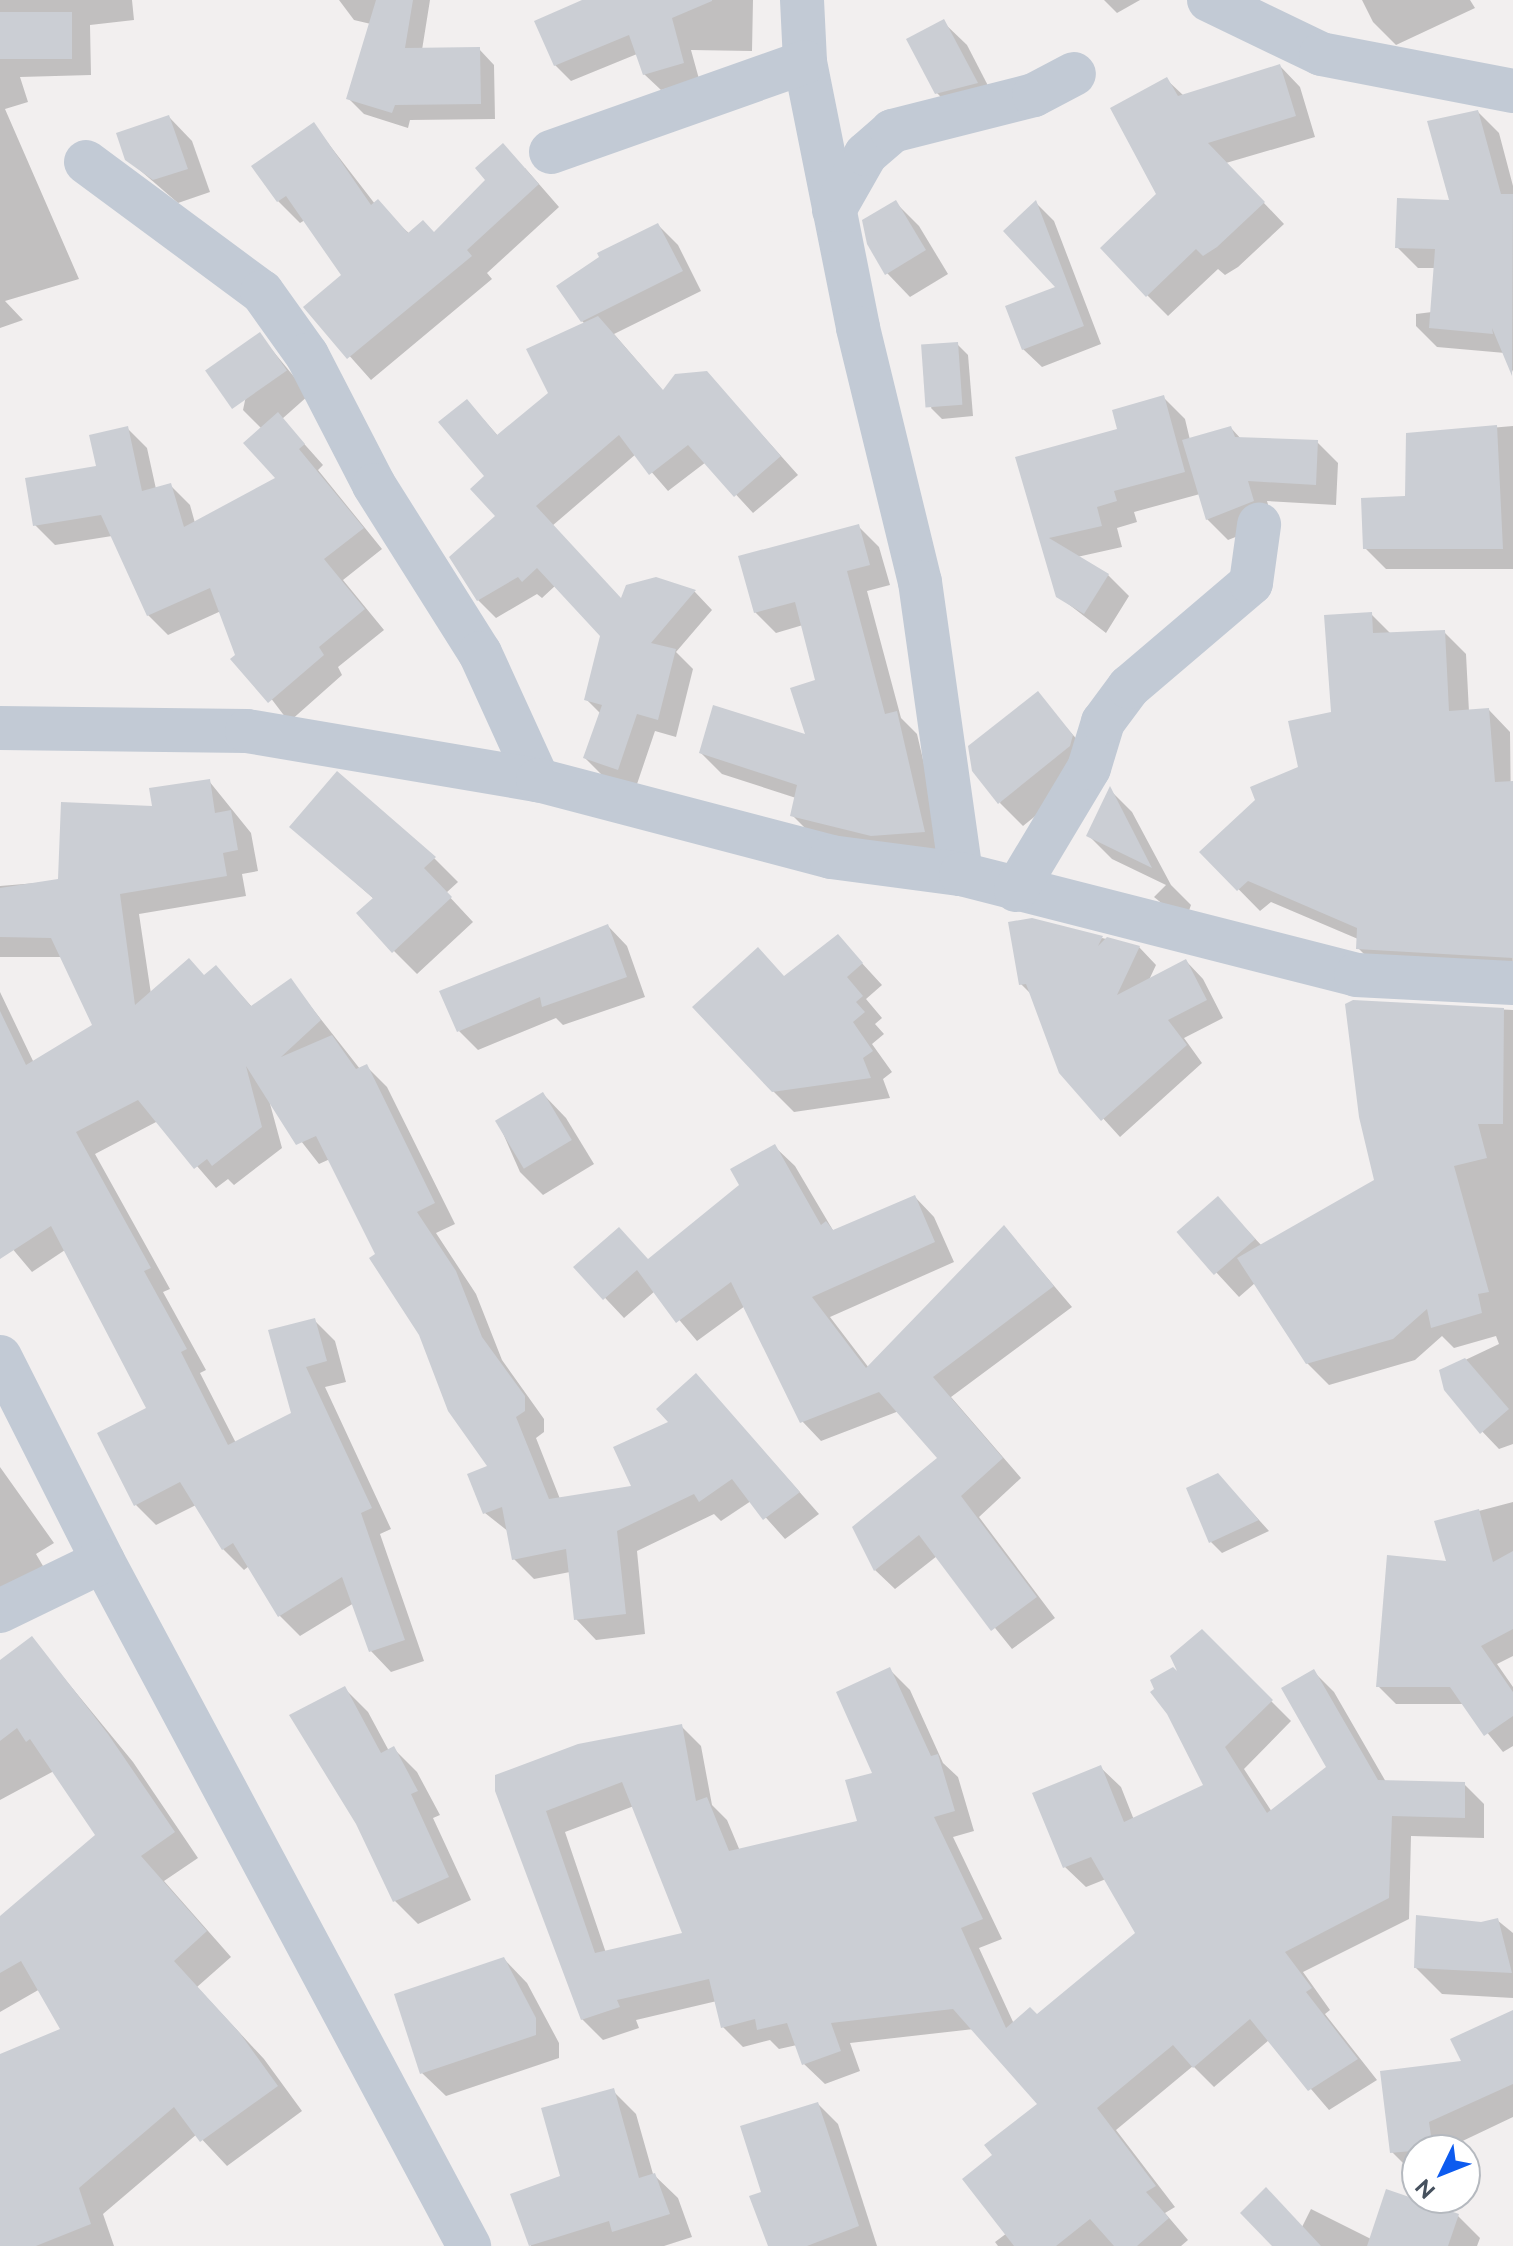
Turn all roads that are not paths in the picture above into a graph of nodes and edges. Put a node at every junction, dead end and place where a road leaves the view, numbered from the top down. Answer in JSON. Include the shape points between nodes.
{"nodes":[{"id":1,"x":802,"y":0,"type":"edge"},
{"id":2,"x":1209,"y":0,"type":"edge"},
{"id":3,"x":805,"y":62,"type":"junction"},
{"id":4,"x":1074,"y":74,"type":"dead end"},
{"id":5,"x":1513,"y":91,"type":"edge"},
{"id":6,"x":551,"y":152,"type":"dead end"},
{"id":7,"x":86,"y":162,"type":"dead end"},
{"id":8,"x":834,"y":210,"type":"junction"},
{"id":9,"x":1259,"y":525,"type":"dead end"},
{"id":10,"x":0,"y":728,"type":"edge"},
{"id":11,"x":538,"y":780,"type":"junction"},
{"id":12,"x":961,"y":874,"type":"junction"},
{"id":13,"x":1016,"y":890,"type":"junction"},
{"id":14,"x":1513,"y":983,"type":"edge"},
{"id":15,"x":0,"y":1357,"type":"edge"},
{"id":16,"x":103,"y":1561,"type":"junction"},
{"id":17,"x":0,"y":1611,"type":"edge"},
{"id":18,"x":469,"y":2246,"type":"edge"}],
"edges":[{"from":1,"to":3,"type":"street"},
{"from":2,"to":5,"type":"street","via":[[1321,54]]},
{"from":3,"to":6,"type":"street"},
{"from":3,"to":8,"type":"street"},
{"from":4,"to":8,"type":"street","via":[[1034,95],[892,131],[866,154]]},
{"from":7,"to":11,"type":"street","via":[[262,292],[307,355],[374,485],[480,653]]},
{"from":8,"to":12,"type":"street","via":[[920,582]]},
{"from":9,"to":13,"type":"street","via":[[1251,583],[1129,687],[1103,722],[1089,768]]},
{"from":10,"to":11,"type":"street","via":[[247,731]]},
{"from":11,"to":12,"type":"street","via":[[831,857]]},
{"from":12,"to":13,"type":"street"},
{"from":13,"to":14,"type":"street","via":[[1356,975]]},
{"from":15,"to":16,"type":"street"},
{"from":16,"to":17,"type":"street"},
{"from":16,"to":18,"type":"street"}]}
